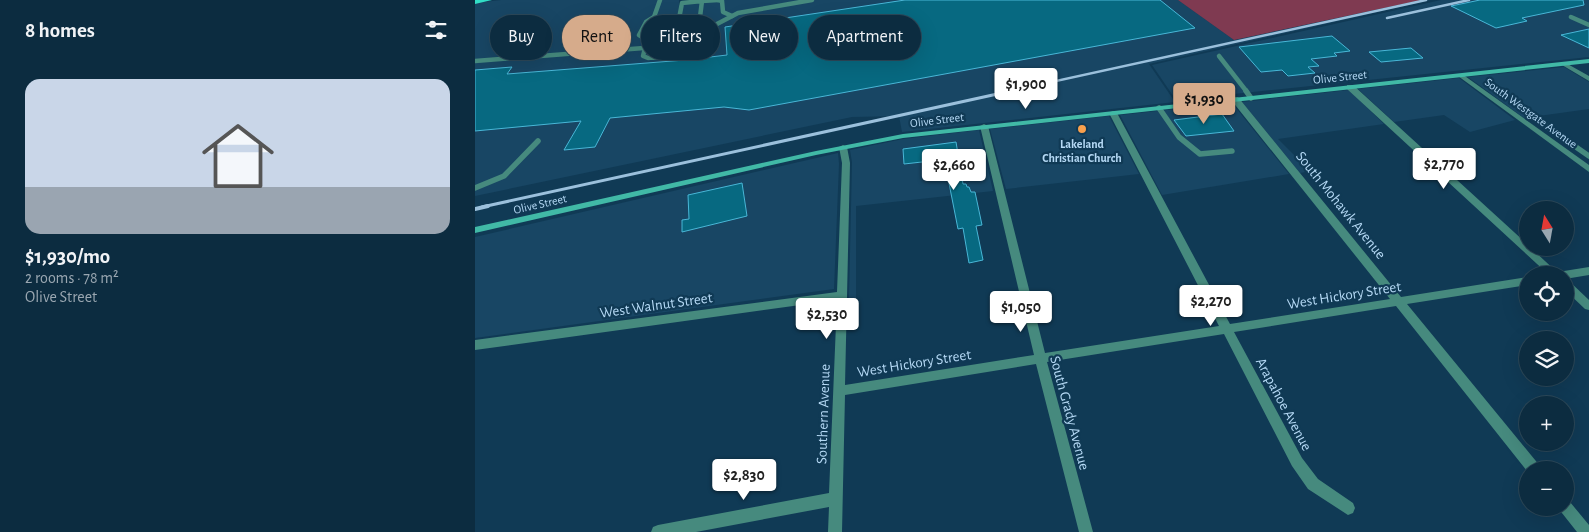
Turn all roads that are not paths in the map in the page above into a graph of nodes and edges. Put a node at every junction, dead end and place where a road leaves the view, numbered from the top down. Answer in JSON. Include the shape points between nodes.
{"nodes":[{"id":1,"x":488,"y":0,"type":"edge"},
{"id":2,"x":660,"y":0,"type":"edge"},
{"id":3,"x":718,"y":0,"type":"edge"},
{"id":4,"x":812,"y":0,"type":"edge"},
{"id":5,"x":475,"y":2,"type":"edge"},
{"id":6,"x":702,"y":2,"type":"junction"},
{"id":7,"x":655,"y":15,"type":"edge"},
{"id":8,"x":680,"y":15,"type":"edge"},
{"id":9,"x":700,"y":15,"type":"edge"},
{"id":10,"x":730,"y":15,"type":"edge"},
{"id":11,"x":735,"y":15,"type":"edge"},
{"id":12,"x":1571,"y":17,"type":"dead end"},
{"id":13,"x":1589,"y":25,"type":"edge"},
{"id":14,"x":641,"y":48,"type":"edge"},
{"id":15,"x":1219,"y":56,"type":"dead end"},
{"id":16,"x":1589,"y":61,"type":"edge"},
{"id":17,"x":475,"y":62,"type":"edge"},
{"id":18,"x":1564,"y":64,"type":"junction"},
{"id":19,"x":1460,"y":75,"type":"junction"},
{"id":20,"x":1589,"y":79,"type":"edge"},
{"id":21,"x":1350,"y":87,"type":"junction"},
{"id":22,"x":1251,"y":98,"type":"junction"},
{"id":23,"x":1235,"y":99,"type":"junction"},
{"id":24,"x":1159,"y":108,"type":"junction"},
{"id":25,"x":1113,"y":112,"type":"junction"},
{"id":26,"x":1540,"y":122,"type":"dead end"},
{"id":27,"x":984,"y":126,"type":"junction"},
{"id":28,"x":1546,"y":126,"type":"junction"},
{"id":29,"x":1532,"y":128,"type":"junction"},
{"id":30,"x":538,"y":141,"type":"dead end"},
{"id":31,"x":1571,"y":143,"type":"junction"},
{"id":32,"x":1556,"y":145,"type":"junction"},
{"id":33,"x":843,"y":147,"type":"junction"},
{"id":34,"x":1232,"y":151,"type":"dead end"},
{"id":35,"x":1589,"y":156,"type":"edge"},
{"id":36,"x":1585,"y":163,"type":"edge"},
{"id":37,"x":1589,"y":170,"type":"edge"},
{"id":38,"x":475,"y":188,"type":"edge"},
{"id":39,"x":475,"y":230,"type":"edge"},
{"id":40,"x":1545,"y":266,"type":"edge"},
{"id":41,"x":1589,"y":271,"type":"edge"},
{"id":42,"x":1574,"y":273,"type":"edge"},
{"id":43,"x":1519,"y":282,"type":"edge"},
{"id":44,"x":1574,"y":292,"type":"edge"},
{"id":45,"x":841,"y":295,"type":"junction"},
{"id":46,"x":1399,"y":302,"type":"junction"},
{"id":47,"x":1589,"y":306,"type":"edge"},
{"id":48,"x":1227,"y":329,"type":"junction"},
{"id":49,"x":475,"y":345,"type":"edge"},
{"id":50,"x":1040,"y":357,"type":"junction"},
{"id":51,"x":839,"y":391,"type":"junction"},
{"id":52,"x":1528,"y":461,"type":"edge"},
{"id":53,"x":836,"y":499,"type":"junction"},
{"id":54,"x":1348,"y":508,"type":"dead end"},
{"id":55,"x":1572,"y":516,"type":"edge"},
{"id":56,"x":658,"y":532,"type":"edge"},
{"id":57,"x":835,"y":532,"type":"edge"},
{"id":58,"x":1085,"y":532,"type":"edge"},
{"id":59,"x":1586,"y":532,"type":"edge"}],
"edges":[{"from":1,"to":5,"type":"main road"},
{"from":2,"to":7,"type":"lane"},
{"from":3,"to":6,"type":"lane"},
{"from":3,"to":10,"type":"lane","via":[[723,12]]},
{"from":4,"to":11,"type":"lane","via":[[754,8]]},
{"from":6,"to":8,"type":"lane","via":[[682,3]]},
{"from":6,"to":9,"type":"lane"},
{"from":12,"to":13,"type":"lane"},
{"from":14,"to":17,"type":"lane"},
{"from":15,"to":22,"type":"lane"},
{"from":16,"to":18,"type":"main road","name":"Olive Street"},
{"from":18,"to":19,"type":"main road","name":"Olive Street"},
{"from":18,"to":20,"type":"street"},
{"from":19,"to":21,"type":"main road","name":"Olive Street"},
{"from":19,"to":29,"type":"street","name":"South Westgate Avenue"},
{"from":21,"to":22,"type":"main road","name":"Olive Street"},
{"from":21,"to":40,"type":"street"},
{"from":22,"to":23,"type":"main road","name":"Olive Street"},
{"from":23,"to":24,"type":"main road","name":"Olive Street"},
{"from":23,"to":46,"type":"street","name":"South Mohawk Avenue"},
{"from":24,"to":25,"type":"main road","name":"Olive Street"},
{"from":24,"to":34,"type":"lane","via":[[1179,136],[1200,154]]},
{"from":25,"to":27,"type":"main road","name":"Olive Street"},
{"from":25,"to":48,"type":"street","name":"Arapahoe Avenue"},
{"from":26,"to":28,"type":"lane"},
{"from":27,"to":33,"type":"main road","name":"Olive Street"},
{"from":27,"to":50,"type":"street","name":"South Grady Avenue"},
{"from":28,"to":29,"type":"lane"},
{"from":28,"to":31,"type":"lane"},
{"from":29,"to":32,"type":"street","name":"South Westgate Avenue"},
{"from":30,"to":38,"type":"lane","via":[[507,176],[493,184]]},
{"from":31,"to":32,"type":"lane"},
{"from":31,"to":35,"type":"lane"},
{"from":32,"to":36,"type":"street","name":"South Westgate Avenue"},
{"from":33,"to":39,"type":"main road","name":"Olive Street"},
{"from":33,"to":45,"type":"street","name":"Southern Avenue","via":[[846,163]]},
{"from":36,"to":37,"type":"street","name":"South Westgate Avenue"},
{"from":41,"to":42,"type":"street"},
{"from":43,"to":46,"type":"street","name":"West Hickory Street"},
{"from":44,"to":47,"type":"street"},
{"from":45,"to":49,"type":"street","name":"West Walnut Street"},
{"from":45,"to":51,"type":"street","name":"Southern Avenue"},
{"from":46,"to":48,"type":"street","name":"West Hickory Street"},
{"from":46,"to":52,"type":"street","name":"South Mohawk Avenue"},
{"from":48,"to":50,"type":"street","name":"West Hickory Street"},
{"from":48,"to":54,"type":"street","name":"Arapahoe Avenue","via":[[1297,462],[1313,484]]},
{"from":50,"to":51,"type":"street","name":"West Hickory Street"},
{"from":50,"to":58,"type":"street","name":"South Grady Avenue"},
{"from":51,"to":53,"type":"street","name":"Southern Avenue"},
{"from":53,"to":56,"type":"street"},
{"from":53,"to":57,"type":"street","name":"Southern Avenue"},
{"from":55,"to":59,"type":"street"}]}
